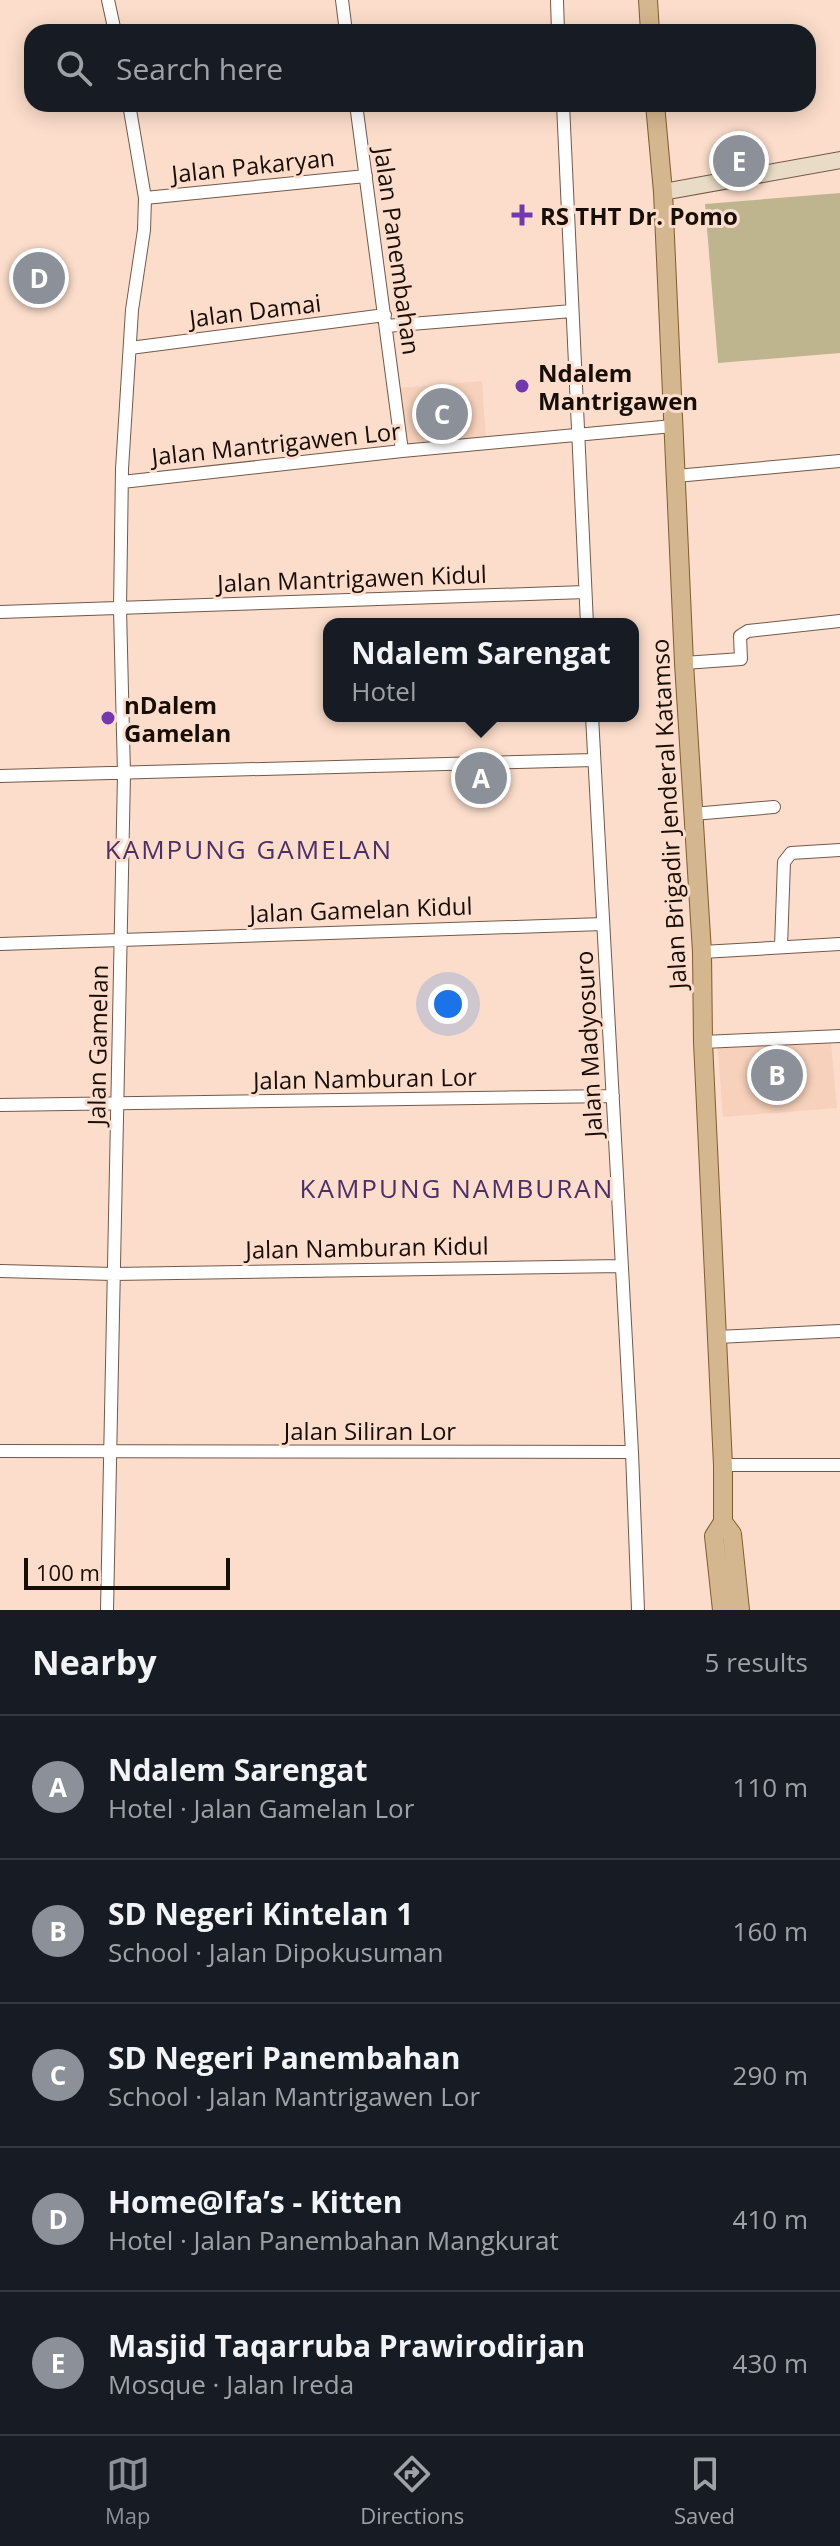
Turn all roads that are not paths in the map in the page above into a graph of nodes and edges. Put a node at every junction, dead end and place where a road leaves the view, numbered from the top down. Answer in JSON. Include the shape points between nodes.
{"nodes":[{"id":1,"x":108,"y":0,"type":"edge"},
{"id":2,"x":342,"y":0,"type":"edge"},
{"id":3,"x":557,"y":0,"type":"edge"},
{"id":4,"x":648,"y":0,"type":"edge"},
{"id":5,"x":113,"y":24,"type":"edge"},
{"id":6,"x":345,"y":24,"type":"edge"},
{"id":7,"x":558,"y":24,"type":"edge"},
{"id":8,"x":650,"y":24,"type":"edge"},
{"id":9,"x":130,"y":112,"type":"edge"},
{"id":10,"x":357,"y":112,"type":"edge"},
{"id":11,"x":563,"y":112,"type":"edge"},
{"id":12,"x":656,"y":112,"type":"edge"},
{"id":13,"x":840,"y":160,"type":"edge"},
{"id":14,"x":366,"y":176,"type":"junction"},
{"id":15,"x":663,"y":192,"type":"junction"},
{"id":16,"x":145,"y":198,"type":"junction"},
{"id":17,"x":572,"y":311,"type":"junction"},
{"id":18,"x":386,"y":321,"type":"junction"},
{"id":19,"x":130,"y":348,"type":"junction"},
{"id":20,"x":673,"y":426,"type":"junction"},
{"id":21,"x":577,"y":437,"type":"junction"},
{"id":22,"x":402,"y":451,"type":"junction"},
{"id":23,"x":840,"y":461,"type":"edge"},
{"id":24,"x":676,"y":476,"type":"junction"},
{"id":25,"x":122,"y":482,"type":"junction"},
{"id":26,"x":585,"y":592,"type":"junction"},
{"id":27,"x":120,"y":609,"type":"junction"},
{"id":28,"x":0,"y":612,"type":"edge"},
{"id":29,"x":587,"y":618,"type":"edge"},
{"id":30,"x":840,"y":621,"type":"edge"},
{"id":31,"x":684,"y":663,"type":"junction"},
{"id":32,"x":592,"y":722,"type":"edge"},
{"id":33,"x":594,"y":760,"type":"junction"},
{"id":34,"x":124,"y":774,"type":"junction"},
{"id":35,"x":0,"y":776,"type":"edge"},
{"id":36,"x":774,"y":807,"type":"dead end"},
{"id":37,"x":693,"y":814,"type":"junction"},
{"id":38,"x":840,"y":850,"type":"edge"},
{"id":39,"x":603,"y":924,"type":"junction"},
{"id":40,"x":121,"y":939,"type":"junction"},
{"id":41,"x":0,"y":944,"type":"edge"},
{"id":42,"x":840,"y":944,"type":"edge"},
{"id":43,"x":781,"y":946,"type":"junction"},
{"id":44,"x":702,"y":952,"type":"junction"},
{"id":45,"x":840,"y":1036,"type":"edge"},
{"id":46,"x":703,"y":1042,"type":"junction"},
{"id":47,"x":840,"y":1049,"type":"edge"},
{"id":48,"x":613,"y":1096,"type":"junction"},
{"id":49,"x":119,"y":1104,"type":"junction"},
{"id":50,"x":0,"y":1105,"type":"edge"},
{"id":51,"x":621,"y":1266,"type":"junction"},
{"id":52,"x":0,"y":1271,"type":"edge"},
{"id":53,"x":113,"y":1274,"type":"junction"},
{"id":54,"x":840,"y":1331,"type":"edge"},
{"id":55,"x":717,"y":1337,"type":"junction"},
{"id":56,"x":0,"y":1451,"type":"edge"},
{"id":57,"x":109,"y":1452,"type":"junction"},
{"id":58,"x":632,"y":1452,"type":"junction"},
{"id":59,"x":723,"y":1465,"type":"junction"},
{"id":60,"x":840,"y":1465,"type":"edge"},
{"id":61,"x":723,"y":1522,"type":"junction"},
{"id":62,"x":107,"y":1610,"type":"edge"},
{"id":63,"x":638,"y":1610,"type":"edge"},
{"id":64,"x":722,"y":1610,"type":"edge"},
{"id":65,"x":740,"y":1610,"type":"edge"}],
"edges":[{"from":1,"to":5,"type":"street"},
{"from":2,"to":6,"type":"street"},
{"from":3,"to":7,"type":"street"},
{"from":4,"to":8,"type":"main road"},
{"from":9,"to":16,"type":"street","name":"Jalan Gamelan"},
{"from":10,"to":14,"type":"street","name":"Jalan Panembahan"},
{"from":11,"to":17,"type":"street"},
{"from":12,"to":15,"type":"main road","name":"Jalan Brigadir Jenderal Katamso"},
{"from":13,"to":15,"type":"street"},
{"from":14,"to":16,"type":"street","name":"Jalan Pakaryan"},
{"from":14,"to":18,"type":"street","name":"Jalan Panembahan"},
{"from":15,"to":20,"type":"main road","name":"Jalan Brigadir Jenderal Katamso"},
{"from":16,"to":19,"type":"street","name":"Jalan Gamelan"},
{"from":17,"to":18,"type":"street","name":"Jalan Damai"},
{"from":17,"to":21,"type":"street"},
{"from":18,"to":19,"type":"street","name":"Jalan Damai"},
{"from":18,"to":22,"type":"street","name":"Jalan Panembahan"},
{"from":19,"to":25,"type":"street","name":"Jalan Gamelan"},
{"from":20,"to":21,"type":"street","name":"Jalan Mantrigawen Lor"},
{"from":20,"to":24,"type":"main road","name":"Jalan Brigadir Jenderal Katamso"},
{"from":21,"to":22,"type":"street","name":"Jalan Mantrigawen Lor"},
{"from":21,"to":26,"type":"street"},
{"from":22,"to":25,"type":"street","name":"Jalan Mantrigawen Lor"},
{"from":23,"to":24,"type":"street"},
{"from":24,"to":31,"type":"main road","name":"Jalan Brigadir Jenderal Katamso"},
{"from":25,"to":27,"type":"street","name":"Jalan Gamelan"},
{"from":26,"to":27,"type":"street","name":"Jalan Mantrigawen Kidul"},
{"from":26,"to":29,"type":"street"},
{"from":27,"to":28,"type":"street","name":"Jalan Mantrigawen Kidul"},
{"from":27,"to":34,"type":"street","name":"Jalan Gamelan"},
{"from":30,"to":31,"type":"street","via":[[748,631],[740,636],[741,659]]},
{"from":31,"to":37,"type":"main road","name":"Jalan Brigadir Jenderal Katamso"},
{"from":32,"to":33,"type":"street","name":"Jalan Madyosuro"},
{"from":33,"to":34,"type":"street"},
{"from":33,"to":39,"type":"street","name":"Jalan Madyosuro"},
{"from":34,"to":35,"type":"street"},
{"from":34,"to":40,"type":"street","name":"Jalan Gamelan"},
{"from":36,"to":37,"type":"street"},
{"from":37,"to":44,"type":"main road","name":"Jalan Brigadir Jenderal Katamso"},
{"from":38,"to":43,"type":"street","via":[[791,853],[784,862]]},
{"from":39,"to":40,"type":"street","name":"Jalan Gamelan Kidul"},
{"from":39,"to":48,"type":"street","name":"Jalan Madyosuro"},
{"from":40,"to":41,"type":"street","name":"Jalan Gamelan Kidul"},
{"from":40,"to":49,"type":"street","name":"Jalan Gamelan"},
{"from":42,"to":43,"type":"street"},
{"from":43,"to":44,"type":"street"},
{"from":44,"to":46,"type":"main road","name":"Jalan Brigadir Jenderal Katamso"},
{"from":45,"to":46,"type":"street"},
{"from":45,"to":47,"type":"street"},
{"from":46,"to":55,"type":"main road","name":"Jalan Brigadir Jenderal Katamso"},
{"from":48,"to":49,"type":"street","name":"Jalan Namburan Lor"},
{"from":48,"to":51,"type":"street","name":"Jalan Madyosuro"},
{"from":49,"to":50,"type":"street","name":"Jalan Namburan Lor"},
{"from":49,"to":53,"type":"street","name":"Jalan Gamelan"},
{"from":51,"to":53,"type":"street","name":"Jalan Namburan Kidul"},
{"from":51,"to":58,"type":"street","name":"Jalan Madyosuro"},
{"from":52,"to":53,"type":"street","name":"Jalan Namburan Kidul"},
{"from":53,"to":57,"type":"street","name":"Jalan Gamelan"},
{"from":54,"to":55,"type":"street"},
{"from":55,"to":59,"type":"main road","name":"Jalan Brigadir Jenderal Katamso"},
{"from":56,"to":57,"type":"street","name":"Jalan Siliran Lor"},
{"from":57,"to":58,"type":"street","name":"Jalan Siliran Lor"},
{"from":57,"to":62,"type":"street","name":"Jalan Gamelan"},
{"from":58,"to":63,"type":"street","name":"Jalan Madyosuro"},
{"from":59,"to":60,"type":"street"},
{"from":59,"to":61,"type":"main road","name":"Jalan Brigadir Jenderal Katamso"},
{"from":61,"to":64,"type":"main road","name":"Jalan Brigadir Jenderal Katamso","via":[[714,1536]]},
{"from":61,"to":65,"type":"main road","name":"Jalan Brigadir Jenderal Katamso","via":[[732,1534]]}]}
